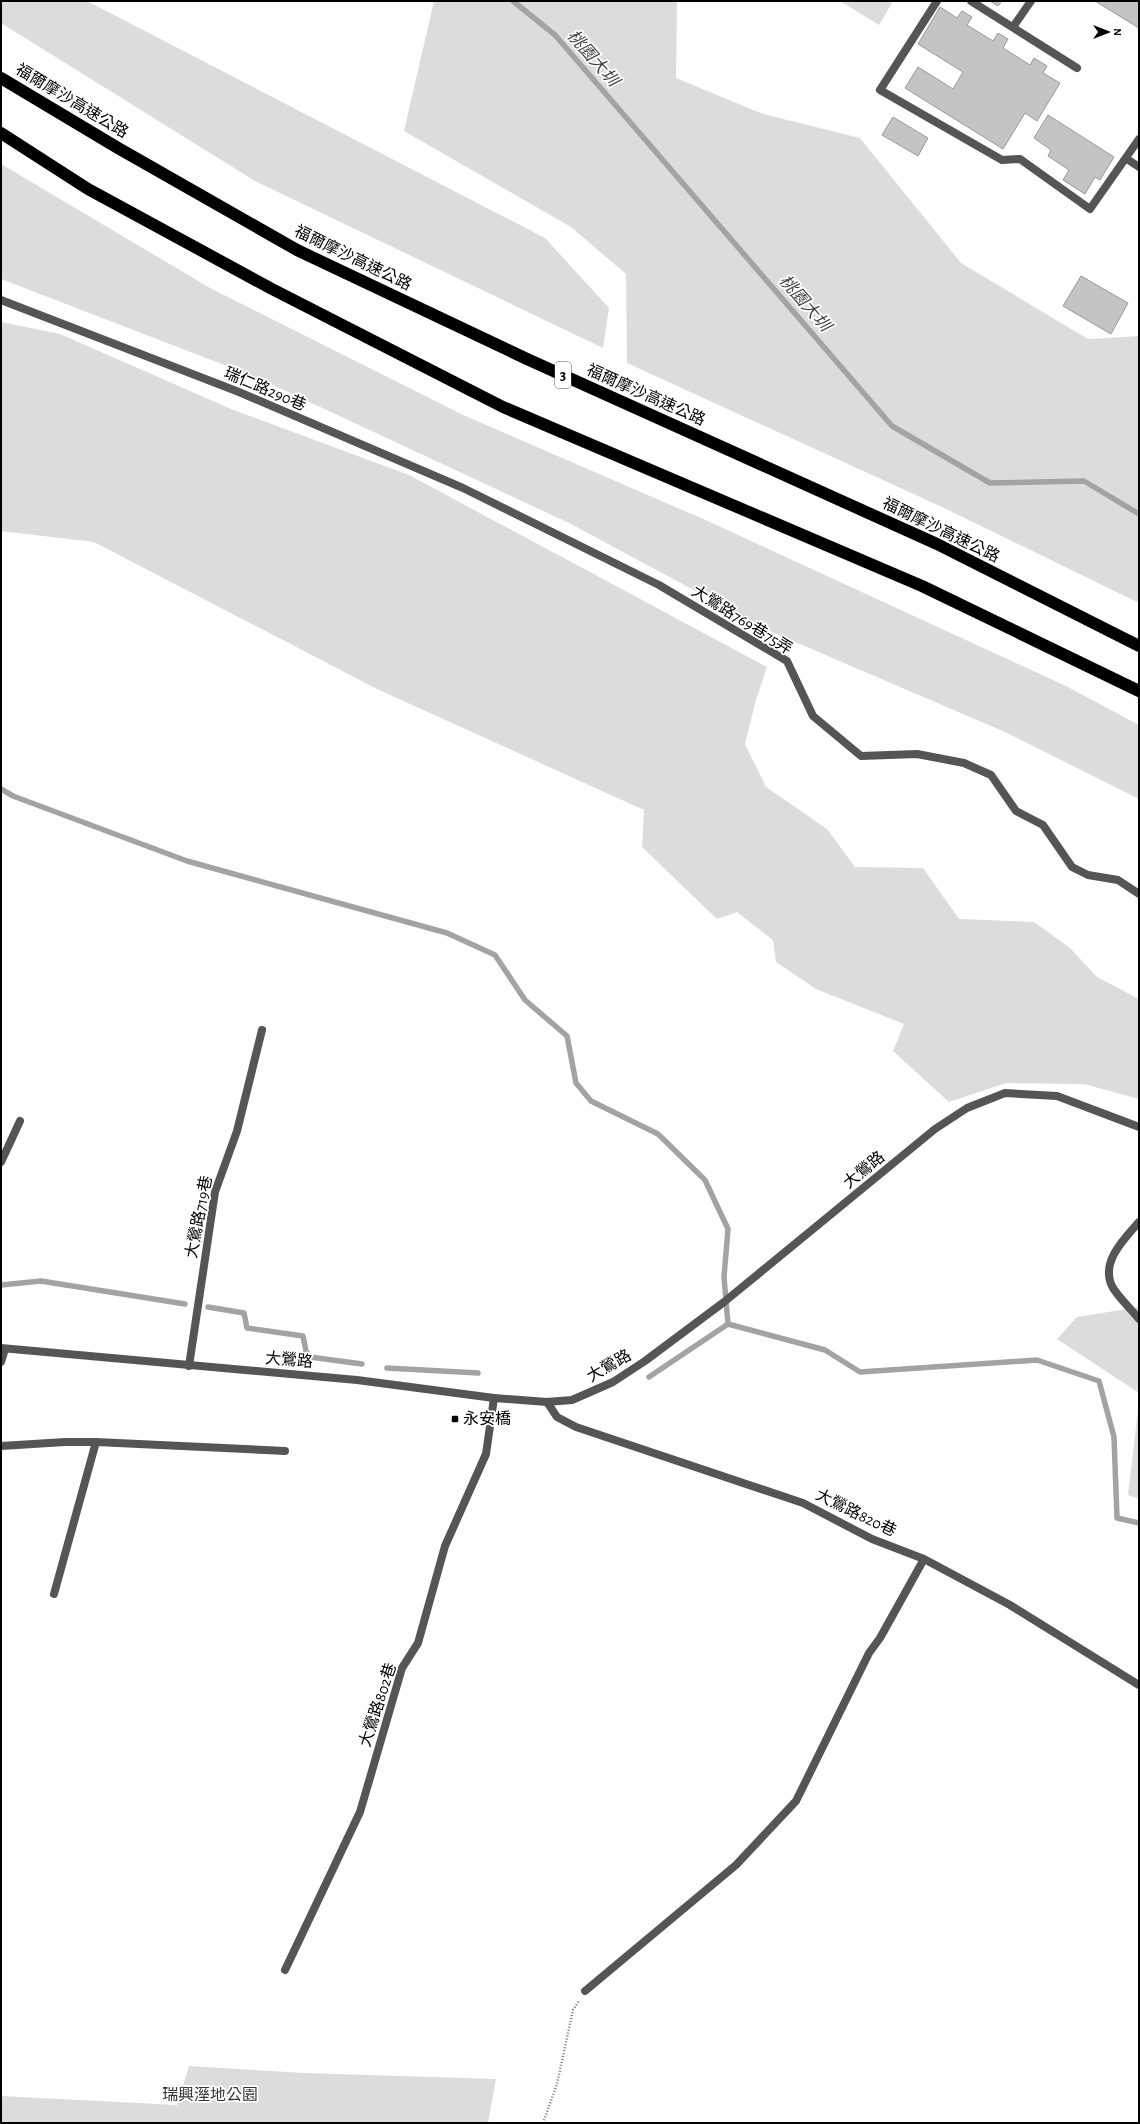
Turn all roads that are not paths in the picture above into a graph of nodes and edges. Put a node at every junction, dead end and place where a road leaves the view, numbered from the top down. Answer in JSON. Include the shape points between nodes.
{"nodes":[{"id":1,"x":937,"y":1,"type":"edge"},
{"id":2,"x":971,"y":1,"type":"edge"},
{"id":3,"x":1031,"y":1,"type":"edge"},
{"id":4,"x":1013,"y":28,"type":"junction"},
{"id":5,"x":1077,"y":68,"type":"dead end"},
{"id":6,"x":1,"y":78,"type":"edge"},
{"id":7,"x":1,"y":133,"type":"edge"},
{"id":8,"x":1139,"y":139,"type":"edge"},
{"id":9,"x":1127,"y":159,"type":"junction"},
{"id":10,"x":1139,"y":167,"type":"edge"},
{"id":11,"x":1,"y":300,"type":"edge"},
{"id":12,"x":515,"y":514,"type":"joint"},
{"id":13,"x":1139,"y":646,"type":"edge"},
{"id":14,"x":1139,"y":691,"type":"edge"},
{"id":15,"x":1139,"y":894,"type":"edge"},
{"id":16,"x":262,"y":1030,"type":"dead end"},
{"id":17,"x":20,"y":1121,"type":"dead end"},
{"id":18,"x":1139,"y":1127,"type":"edge"},
{"id":19,"x":1,"y":1162,"type":"edge"},
{"id":20,"x":1139,"y":1222,"type":"edge"},
{"id":21,"x":1139,"y":1319,"type":"edge"},
{"id":22,"x":3,"y":1348,"type":"edge"},
{"id":23,"x":1,"y":1362,"type":"edge"},
{"id":24,"x":189,"y":1366,"type":"junction"},
{"id":25,"x":494,"y":1398,"type":"junction"},
{"id":26,"x":547,"y":1402,"type":"junction"},
{"id":27,"x":96,"y":1442,"type":"junction"},
{"id":28,"x":1,"y":1446,"type":"edge"},
{"id":29,"x":285,"y":1451,"type":"dead end"},
{"id":30,"x":924,"y":1559,"type":"junction"},
{"id":31,"x":54,"y":1594,"type":"dead end"},
{"id":32,"x":1139,"y":1685,"type":"edge"},
{"id":33,"x":285,"y":1970,"type":"dead end"},
{"id":34,"x":585,"y":1991,"type":"road end"}],
"edges":[{"from":1,"to":9,"type":"street","via":[[880,90],[1002,160],[1020,159],[1090,209]]},
{"from":2,"to":4,"type":"street"},
{"from":3,"to":4,"type":"street"},
{"from":4,"to":5,"type":"street"},
{"from":6,"to":13,"type":"highway","name":"福爾摩沙高速公路","number":"3","via":[[296,250],[527,359],[937,544]]},
{"from":7,"to":14,"type":"highway","via":[[88,189],[272,289],[503,407],[922,586]]},
{"from":8,"to":9,"type":"street"},
{"from":9,"to":10,"type":"street"},
{"from":11,"to":12,"type":"street","name":"瑞仁路290巷","via":[[239,392],[463,488]]},
{"from":12,"to":15,"type":"street","name":"大鶯路769巷75弄","via":[[659,585],[787,661],[813,716],[861,756],[917,754],[964,763],[991,775],[1016,811],[1043,825],[1072,867],[1088,875],[1118,880]]},
{"from":16,"to":24,"type":"street","name":"大鶯路719巷","via":[[237,1131],[215,1192]]},
{"from":17,"to":19,"type":"street"},
{"from":18,"to":26,"type":"street","name":"大鶯路","via":[[1057,1096],[1005,1094],[967,1108],[935,1129],[724,1302],[645,1362],[613,1382],[572,1400]]},
{"from":20,"to":21,"type":"street","via":[[1114,1250],[1109,1269],[1113,1288]]},
{"from":22,"to":23,"type":"street"},
{"from":22,"to":24,"type":"street","name":"大鶯路"},
{"from":24,"to":25,"type":"street","name":"大鶯路","via":[[357,1380]]},
{"from":25,"to":26,"type":"street","name":"大鶯路"},
{"from":25,"to":33,"type":"street","name":"大鶯路802巷","via":[[486,1454],[445,1546],[418,1643],[402,1668],[360,1812]]},
{"from":26,"to":30,"type":"street","name":"大鶯路820巷","via":[[557,1417],[576,1427],[803,1503],[872,1539]]},
{"from":27,"to":28,"type":"street"},
{"from":27,"to":29,"type":"street"},
{"from":27,"to":31,"type":"street"},
{"from":30,"to":32,"type":"street","name":"大鶯路820巷","via":[[1010,1605]]},
{"from":30,"to":34,"type":"street","via":[[880,1638],[868,1653],[796,1801],[736,1865]]}]}
